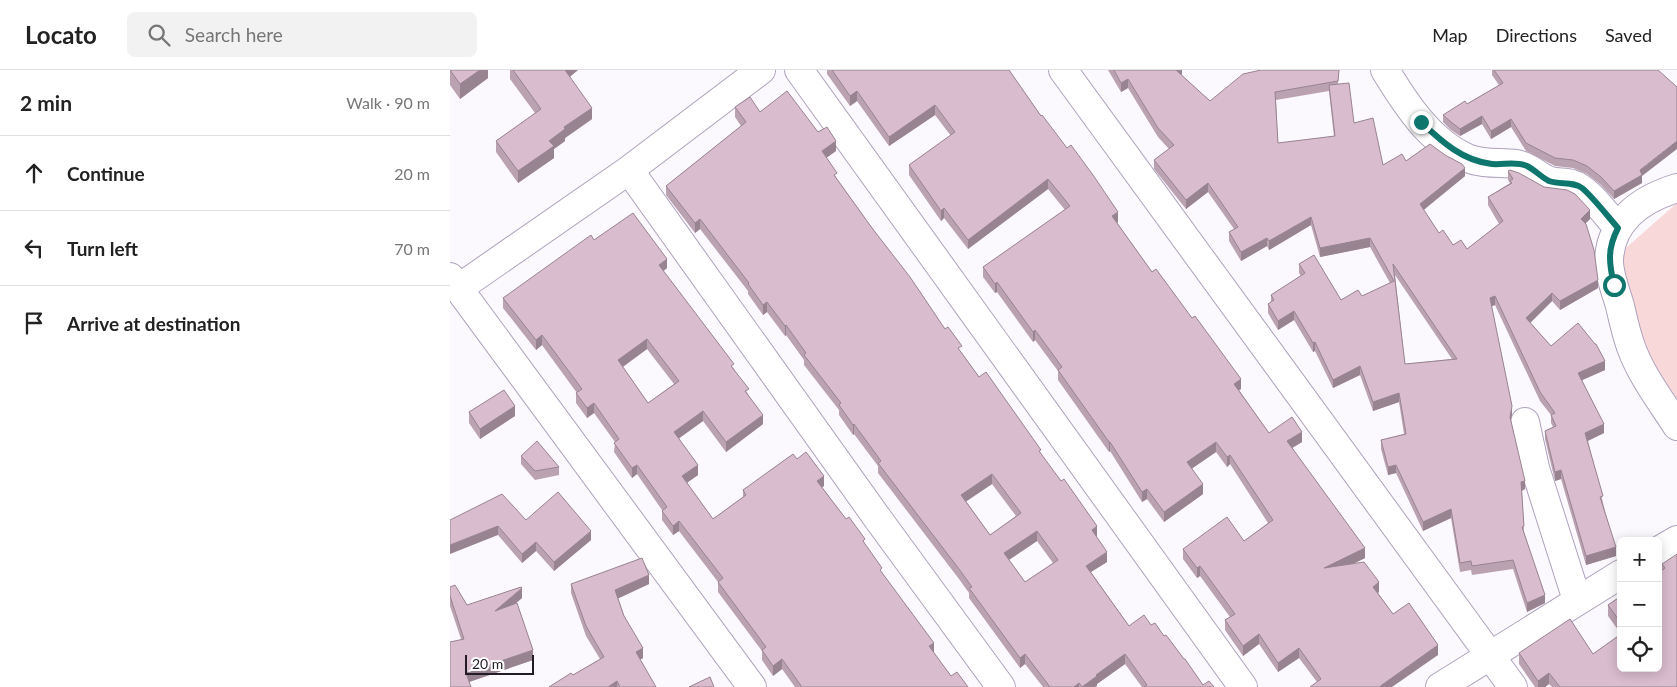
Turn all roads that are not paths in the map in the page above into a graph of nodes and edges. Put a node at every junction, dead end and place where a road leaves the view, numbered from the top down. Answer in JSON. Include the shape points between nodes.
{"nodes":[{"id":1,"x":761,"y":70,"type":"edge"},
{"id":2,"x":799,"y":70,"type":"edge"},
{"id":3,"x":1063,"y":70,"type":"edge"},
{"id":4,"x":1385,"y":70,"type":"edge"},
{"id":5,"x":629,"y":170,"type":"junction"},
{"id":6,"x":1677,"y":188,"type":"edge"},
{"id":7,"x":1618,"y":228,"type":"junction"},
{"id":8,"x":454,"y":282,"type":"edge"},
{"id":9,"x":1525,"y":422,"type":"dead end"},
{"id":10,"x":1677,"y":426,"type":"edge"},
{"id":11,"x":1677,"y":540,"type":"edge"},
{"id":12,"x":1662,"y":549,"type":"edge"},
{"id":13,"x":1617,"y":576,"type":"edge"},
{"id":14,"x":1577,"y":600,"type":"junction"},
{"id":15,"x":1490,"y":656,"type":"junction"},
{"id":16,"x":752,"y":687,"type":"edge"},
{"id":17,"x":1001,"y":687,"type":"edge"},
{"id":18,"x":1243,"y":687,"type":"edge"},
{"id":19,"x":1440,"y":687,"type":"edge"},
{"id":20,"x":1513,"y":687,"type":"edge"}],
"edges":[{"from":1,"to":5,"type":"street"},
{"from":2,"to":18,"type":"street"},
{"from":3,"to":15,"type":"street"},
{"from":4,"to":7,"type":"street","via":[[1421,122],[1445,144],[1468,158],[1492,164],[1527,166],[1551,182],[1582,188]]},
{"from":5,"to":8,"type":"street"},
{"from":5,"to":17,"type":"street"},
{"from":6,"to":7,"type":"street","via":[[1646,202],[1623,219]]},
{"from":7,"to":10,"type":"street","via":[[1612,240],[1609,262],[1631,348],[1644,375]]},
{"from":8,"to":16,"type":"street"},
{"from":9,"to":14,"type":"street","via":[[1535,468]]},
{"from":11,"to":12,"type":"street"},
{"from":13,"to":14,"type":"street"},
{"from":14,"to":15,"type":"street"},
{"from":15,"to":19,"type":"street"},
{"from":15,"to":20,"type":"street"}]}
